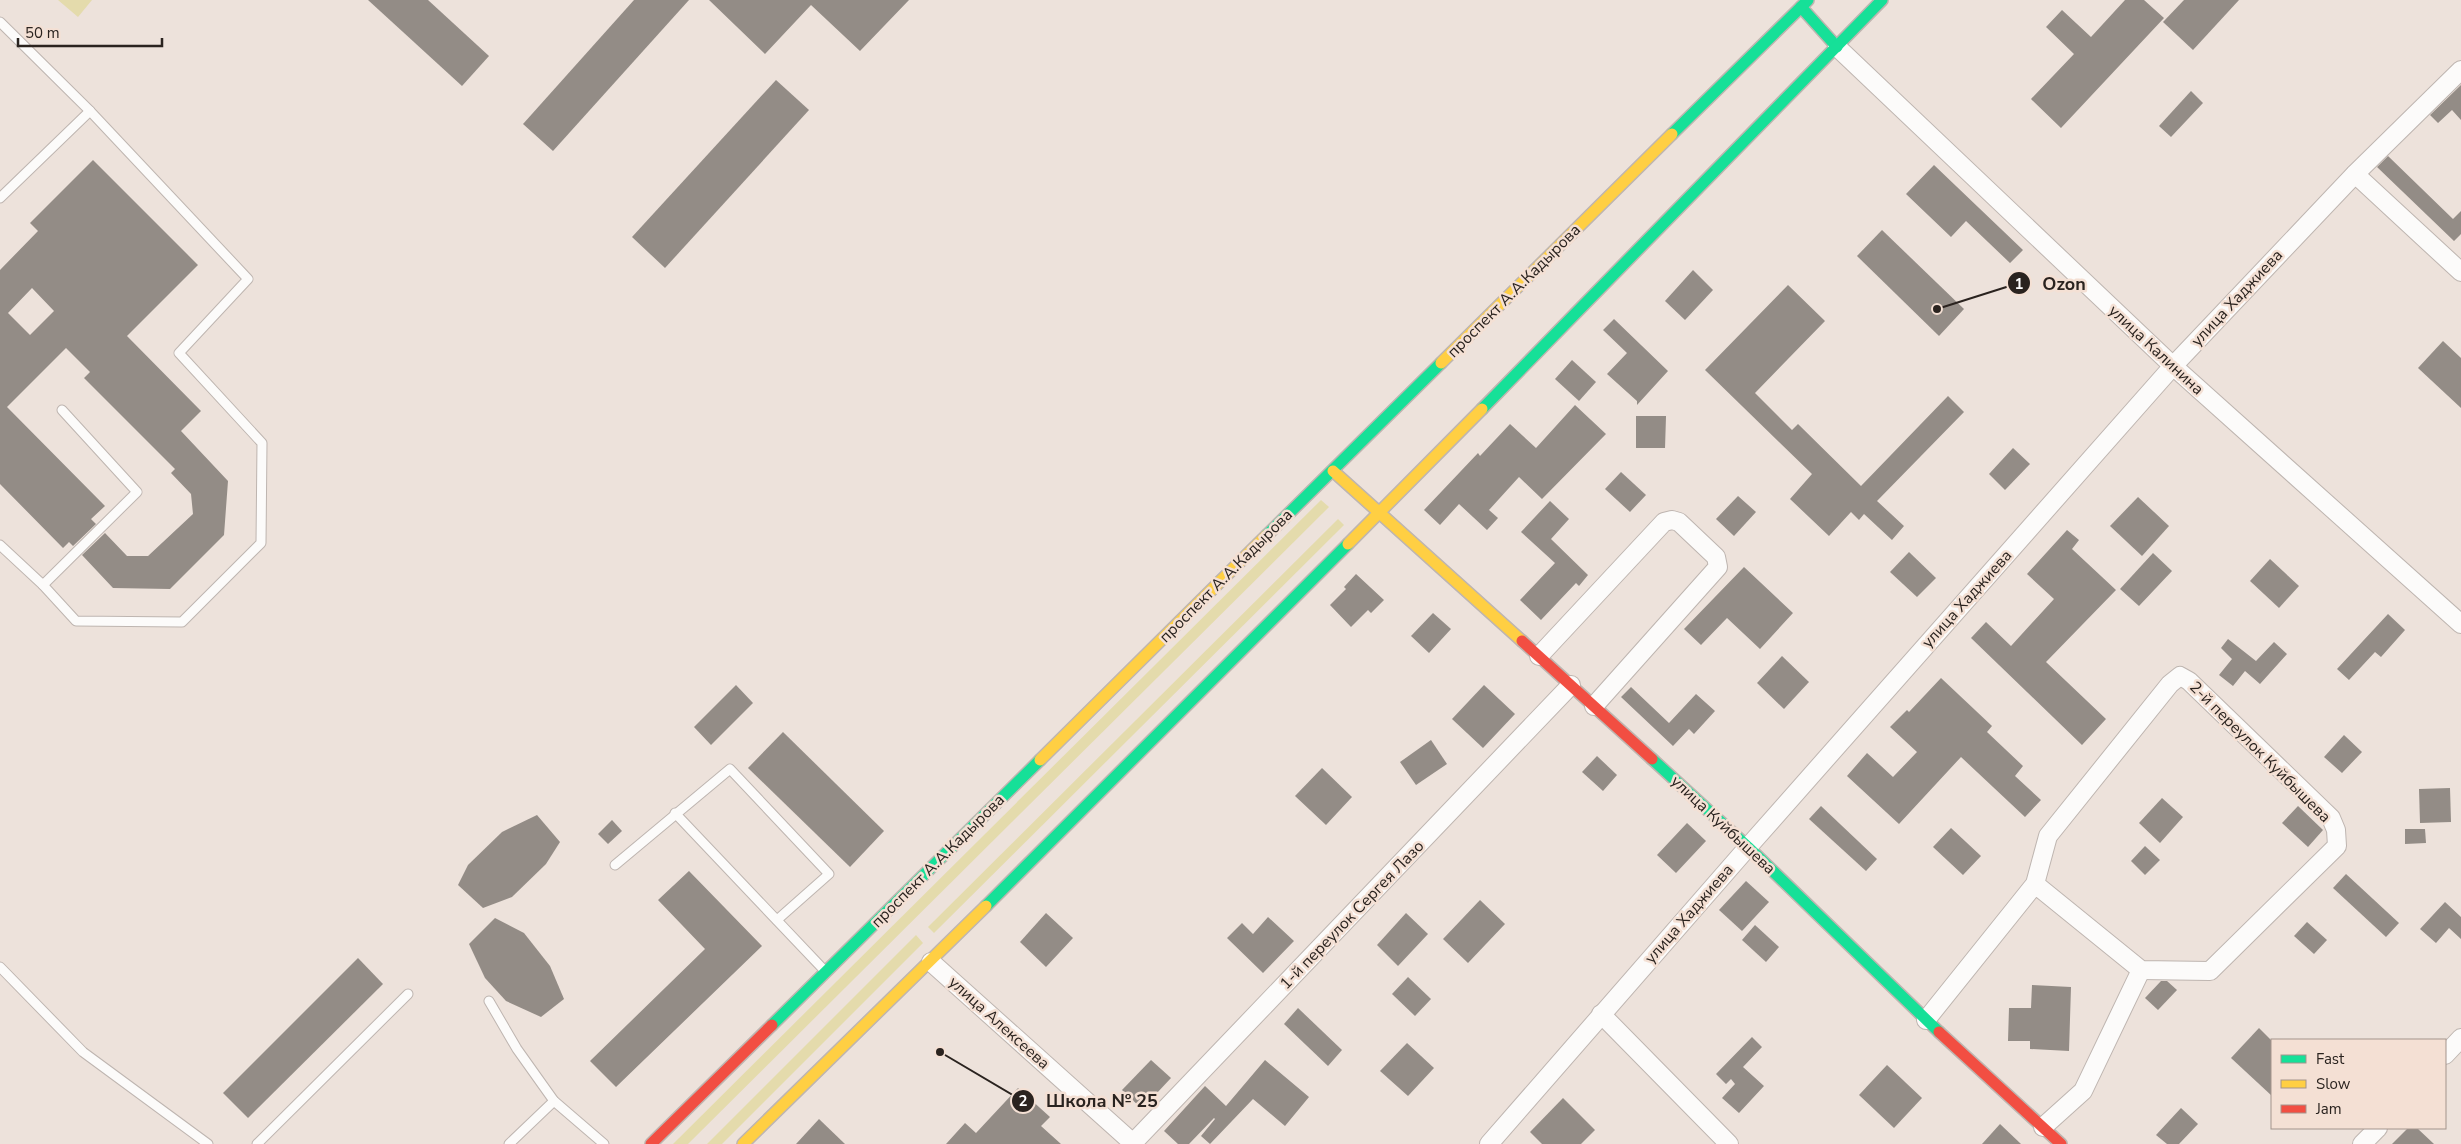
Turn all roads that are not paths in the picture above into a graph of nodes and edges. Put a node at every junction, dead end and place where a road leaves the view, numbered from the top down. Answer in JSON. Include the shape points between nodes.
{"nodes":[{"id":1,"x":1882,"y":0,"type":"edge"},
{"id":2,"x":1804,"y":4,"type":"edge"},
{"id":3,"x":0,"y":22,"type":"edge"},
{"id":4,"x":1837,"y":47,"type":"junction"},
{"id":5,"x":2461,"y":70,"type":"edge"},
{"id":6,"x":90,"y":111,"type":"junction"},
{"id":7,"x":2355,"y":174,"type":"junction"},
{"id":8,"x":0,"y":198,"type":"edge"},
{"id":9,"x":2461,"y":272,"type":"edge"},
{"id":10,"x":2173,"y":366,"type":"junction"},
{"id":11,"x":62,"y":410,"type":"dead end"},
{"id":12,"x":1332,"y":471,"type":"junction"},
{"id":13,"x":1378,"y":513,"type":"junction"},
{"id":14,"x":0,"y":545,"type":"edge"},
{"id":15,"x":43,"y":585,"type":"junction"},
{"id":16,"x":2461,"y":624,"type":"edge"},
{"id":17,"x":1539,"y":656,"type":"junction"},
{"id":18,"x":1571,"y":685,"type":"junction"},
{"id":19,"x":1594,"y":706,"type":"junction"},
{"id":20,"x":675,"y":814,"type":"junction"},
{"id":21,"x":1748,"y":847,"type":"junction"},
{"id":22,"x":615,"y":865,"type":"dead end"},
{"id":23,"x":2035,"y":884,"type":"junction"},
{"id":24,"x":777,"y":920,"type":"junction"},
{"id":25,"x":931,"y":962,"type":"junction"},
{"id":26,"x":0,"y":967,"type":"edge"},
{"id":27,"x":2141,"y":970,"type":"junction"},
{"id":28,"x":826,"y":972,"type":"junction"},
{"id":29,"x":408,"y":994,"type":"dead end"},
{"id":30,"x":489,"y":1000,"type":"dead end"},
{"id":31,"x":1601,"y":1014,"type":"junction"},
{"id":32,"x":1926,"y":1020,"type":"junction"},
{"id":33,"x":2461,"y":1038,"type":"edge"},
{"id":34,"x":2446,"y":1054,"type":"edge"},
{"id":35,"x":554,"y":1101,"type":"junction"},
{"id":36,"x":2043,"y":1127,"type":"junction"},
{"id":37,"x":208,"y":1144,"type":"edge"},
{"id":38,"x":257,"y":1144,"type":"edge"},
{"id":39,"x":508,"y":1144,"type":"edge"},
{"id":40,"x":604,"y":1144,"type":"edge"},
{"id":41,"x":651,"y":1144,"type":"edge"},
{"id":42,"x":744,"y":1144,"type":"edge"},
{"id":43,"x":1133,"y":1144,"type":"edge"},
{"id":44,"x":1489,"y":1144,"type":"edge"},
{"id":45,"x":1729,"y":1144,"type":"edge"},
{"id":46,"x":2061,"y":1144,"type":"edge"}],
"edges":[{"from":1,"to":4,"type":"street"},
{"from":2,"to":4,"type":"street","name":"проспект А.А.Кадырова"},
{"from":2,"to":12,"type":"street","name":"проспект А.А.Кадырова"},
{"from":3,"to":6,"type":"lane"},
{"from":4,"to":10,"type":"street","name":"улица Калинина"},
{"from":4,"to":13,"type":"street"},
{"from":5,"to":7,"type":"street","name":"улица Хаджиева"},
{"from":6,"to":8,"type":"lane"},
{"from":6,"to":15,"type":"lane","via":[[248,279],[179,353],[262,443],[261,543],[182,622],[76,620]]},
{"from":7,"to":9,"type":"street"},
{"from":7,"to":10,"type":"street","name":"улица Хаджиева"},
{"from":10,"to":16,"type":"street","name":"улица Калинина"},
{"from":10,"to":21,"type":"street","name":"улица Хаджиева"},
{"from":11,"to":15,"type":"lane","via":[[137,492]]},
{"from":12,"to":13,"type":"street","name":"улица Куйбышева"},
{"from":12,"to":28,"type":"street","name":"проспект А.А.Кадырова"},
{"from":13,"to":17,"type":"street","name":"улица Куйбышева"},
{"from":13,"to":25,"type":"street"},
{"from":14,"to":15,"type":"lane"},
{"from":17,"to":18,"type":"street","name":"улица Куйбышева"},
{"from":17,"to":19,"type":"street","via":[[1664,522],[1679,522],[1716,557],[1718,567]]},
{"from":18,"to":19,"type":"street","name":"улица Куйбышева"},
{"from":18,"to":43,"type":"street","name":"1-й переулок Сергея Лазо"},
{"from":19,"to":21,"type":"street","name":"улица Куйбышева"},
{"from":20,"to":22,"type":"lane"},
{"from":20,"to":24,"type":"lane"},
{"from":20,"to":24,"type":"lane","via":[[730,768],[829,874]]},
{"from":21,"to":31,"type":"street","name":"улица Хаджиева"},
{"from":21,"to":32,"type":"street","name":"улица Куйбышева"},
{"from":23,"to":27,"type":"street"},
{"from":23,"to":27,"type":"street","name":"2-й переулок Куйбышева","via":[[2048,836],[2170,684],[2180,676],[2189,680],[2331,818],[2337,846],[2210,971]]},
{"from":23,"to":32,"type":"street","name":"2-й переулок Куйбышева"},
{"from":24,"to":28,"type":"lane"},
{"from":25,"to":42,"type":"street"},
{"from":25,"to":43,"type":"street","name":"улица Алексеева"},
{"from":26,"to":37,"type":"lane","via":[[83,1052]]},
{"from":27,"to":36,"type":"street","via":[[2083,1091]]},
{"from":28,"to":41,"type":"street","name":"проспект А.А.Кадырова"},
{"from":29,"to":38,"type":"lane"},
{"from":30,"to":35,"type":"lane","via":[[517,1049]]},
{"from":31,"to":44,"type":"street","name":"улица Хаджиева"},
{"from":31,"to":45,"type":"street"},
{"from":32,"to":36,"type":"street","name":"улица Куйбышева"},
{"from":33,"to":34,"type":"street"},
{"from":35,"to":39,"type":"lane"},
{"from":35,"to":40,"type":"lane"},
{"from":36,"to":46,"type":"street","name":"улица Куйбышева"}]}
